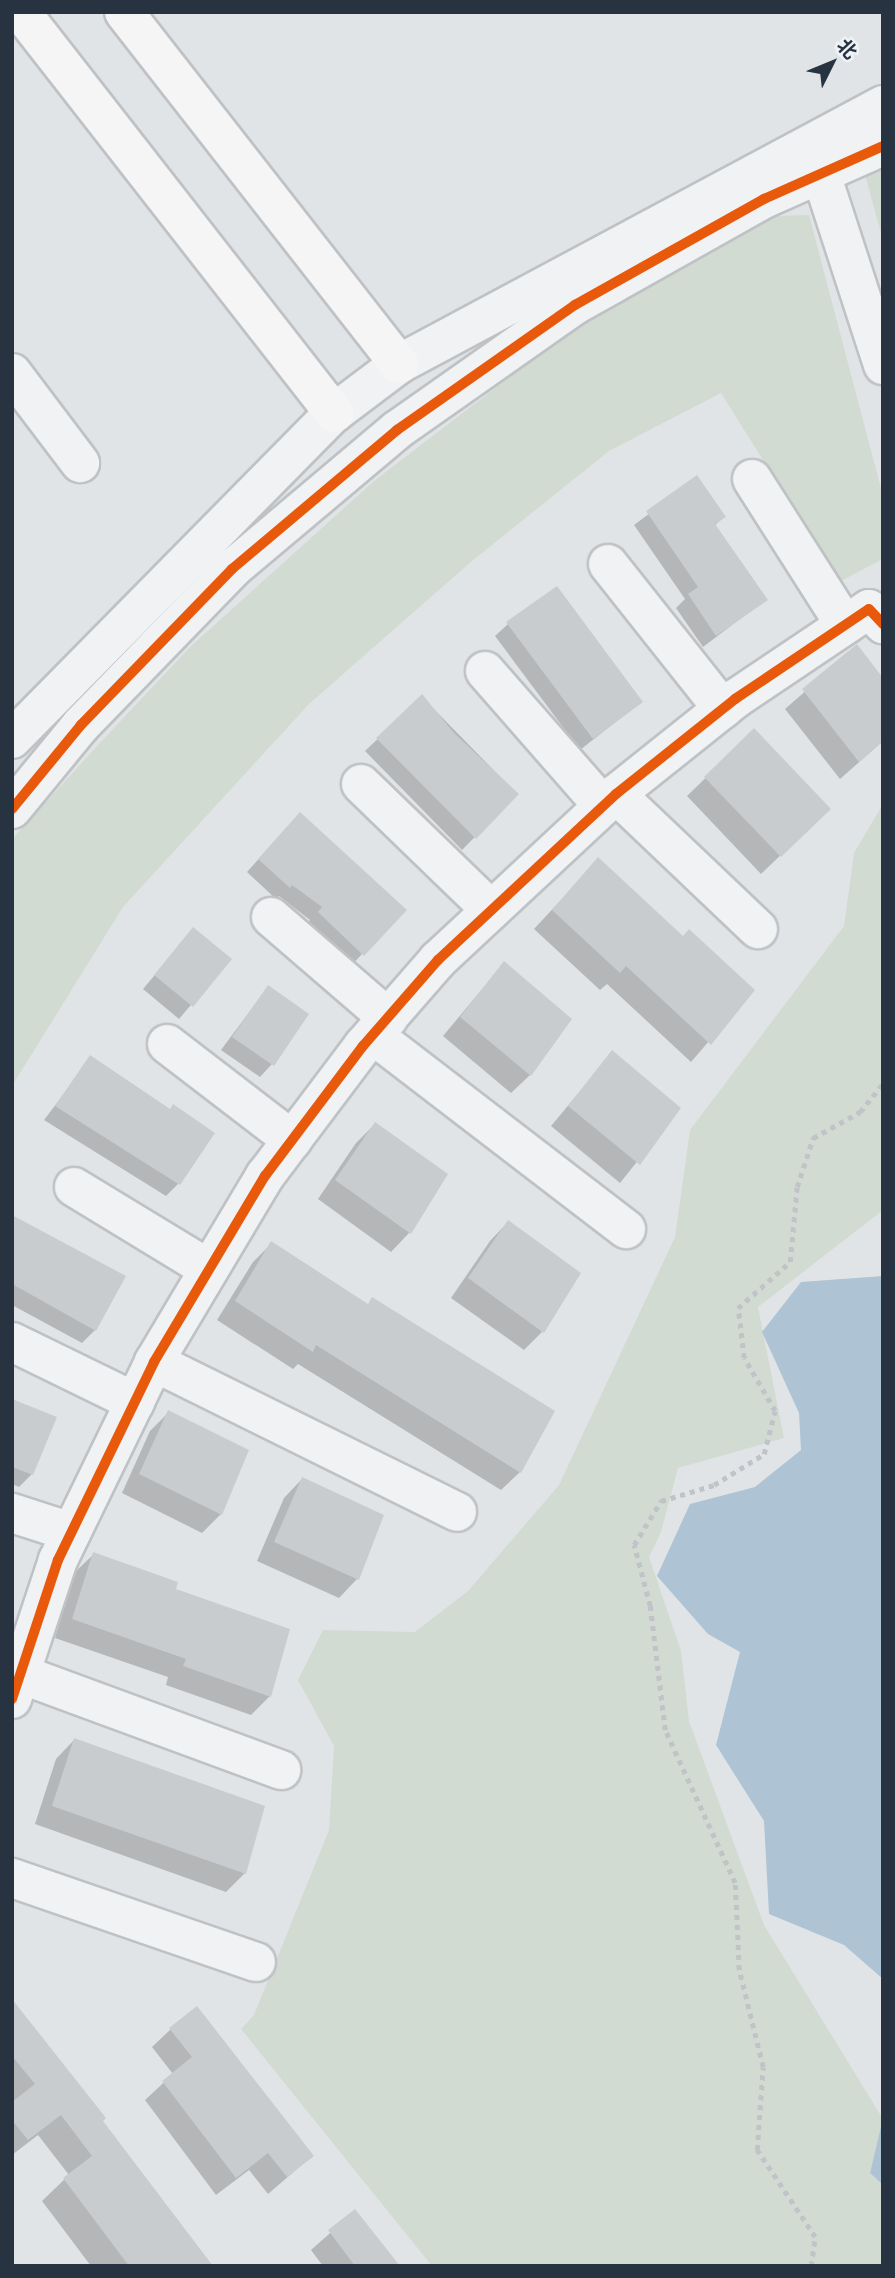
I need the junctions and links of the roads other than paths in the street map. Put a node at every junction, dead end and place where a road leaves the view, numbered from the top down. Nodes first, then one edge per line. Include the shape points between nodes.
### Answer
1 (21, 12) edge
2 (124, 12) edge
3 (883, 105) edge
4 (883, 146) edge
5 (821, 174) junction
6 (398, 364) junction
7 (883, 365) edge
8 (12, 373) edge
9 (334, 413) junction
10 (79, 463) dead end
11 (752, 479) dead end
12 (608, 564) dead end
13 (883, 624) edge
14 (845, 625) junction
15 (485, 671) dead end
16 (723, 709) junction
17 (12, 738) edge
18 (361, 785) dead end
19 (610, 800) junction
20 (12, 810) edge
21 (491, 910) junction
22 (271, 918) dead end
23 (758, 929) dead end
24 (380, 1026) junction
25 (167, 1044) dead end
26 (292, 1140) junction
27 (74, 1187) dead end
28 (626, 1229) dead end
29 (209, 1269) junction
30 (12, 1342) edge
31 (154, 1362) junction
32 (135, 1402) junction
33 (457, 1512) dead end
34 (12, 1513) edge
35 (71, 1532) junction
36 (15, 1681) edge
37 (281, 1770) dead end
38 (12, 1878) edge
39 (256, 1962) dead end

1 - 9 main road
2 - 6 main road
3 - 6 street
4 - 5 street
5 - 7 street
5 - 20 street via 764,199 575,305 397,430 232,569 81,725
6 - 9 street
8 - 10 street
9 - 17 street
11 - 14 street
12 - 16 street
13 - 14 street via 869,609
14 - 16 street
15 - 19 street
16 - 19 street
18 - 21 street
19 - 21 street
19 - 23 street
21 - 24 street via 438,960
22 - 24 street
24 - 26 street
24 - 28 street
25 - 26 street
26 - 29 street via 265,1175
27 - 29 street
29 - 31 street
30 - 32 street
31 - 32 street
31 - 33 street
32 - 35 street
34 - 35 street
35 - 36 street
36 - 37 street
38 - 39 street

